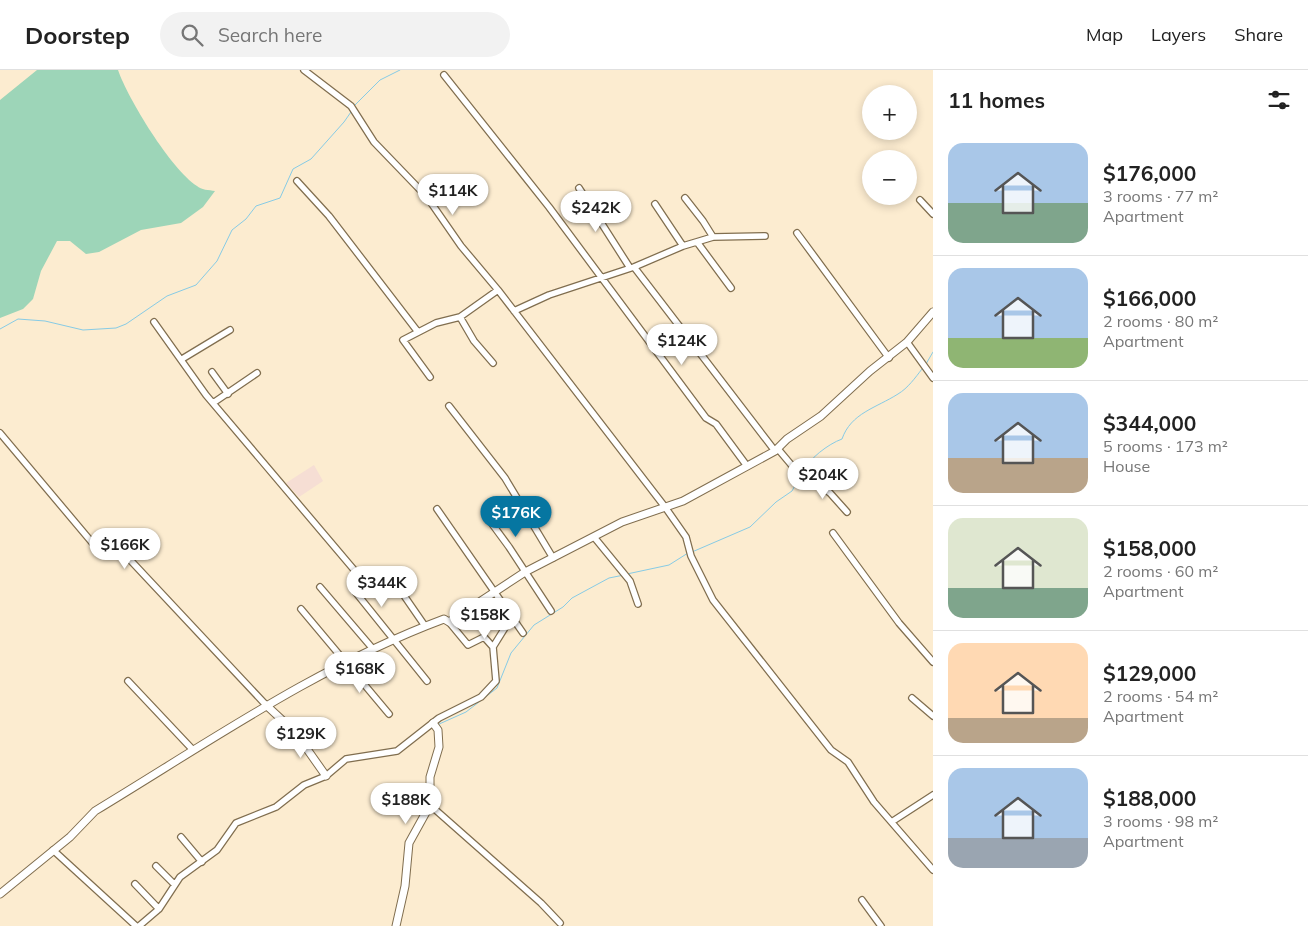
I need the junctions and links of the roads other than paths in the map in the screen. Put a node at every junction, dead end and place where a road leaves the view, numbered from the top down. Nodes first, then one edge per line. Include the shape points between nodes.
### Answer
1 (306, 70) edge
2 (444, 76) dead end
3 (297, 181) dead end
4 (579, 188) dead end
5 (685, 198) dead end
6 (920, 200) dead end
7 (655, 204) dead end
8 (933, 214) edge
9 (797, 233) dead end
10 (765, 236) dead end
11 (713, 238) junction
12 (697, 242) junction
13 (683, 246) junction
14 (632, 267) junction
15 (601, 276) junction
16 (731, 288) dead end
17 (498, 290) junction
18 (514, 311) junction
19 (933, 312) edge
20 (460, 316) junction
21 (154, 322) dead end
22 (230, 330) dead end
23 (418, 332) junction
24 (908, 342) junction
25 (889, 358) junction
26 (182, 359) junction
27 (492, 363) dead end
28 (212, 372) dead end
29 (258, 373) dead end
30 (430, 377) dead end
31 (933, 378) edge
32 (228, 394) junction
33 (213, 403) junction
34 (449, 406) dead end
35 (0, 433) edge
36 (776, 450) junction
37 (747, 466) junction
38 (665, 507) junction
39 (437, 509) dead end
40 (847, 512) dead end
41 (487, 517) dead end
42 (833, 533) dead end
43 (594, 537) junction
44 (553, 558) junction
45 (525, 572) junction
46 (320, 587) dead end
47 (495, 592) junction
48 (405, 597) dead end
49 (638, 604) dead end
50 (301, 609) dead end
51 (551, 611) dead end
52 (511, 618) junction
53 (450, 622) junction
54 (425, 626) junction
55 (523, 633) dead end
56 (395, 640) junction
57 (493, 647) junction
58 (374, 649) junction
59 (347, 662) junction
60 (933, 662) edge
61 (128, 681) dead end
62 (427, 681) dead end
63 (912, 698) dead end
64 (266, 705) junction
65 (389, 714) dead end
66 (933, 716) edge
67 (433, 723) junction
68 (193, 750) junction
69 (326, 776) junction
70 (933, 795) edge
71 (430, 805) junction
72 (893, 821) junction
73 (181, 837) dead end
74 (53, 850) junction
75 (202, 862) junction
76 (156, 866) dead end
77 (933, 870) edge
78 (136, 884) dead end
79 (174, 884) junction
80 (0, 894) edge
81 (862, 900) dead end
82 (159, 909) junction
83 (560, 923) dead end
84 (137, 926) edge
85 (396, 926) edge
86 (880, 926) edge

1 - 17 street via 351,106 374,142 427,197 461,246
2 - 15 street
3 - 23 street via 329,216
4 - 14 street
5 - 11 street
6 - 8 street
7 - 13 street
9 - 25 street
10 - 11 street
11 - 12 street
12 - 13 street
12 - 16 street
13 - 14 street
14 - 15 street
14 - 36 street
15 - 18 street
15 - 37 street via 706,418 716,424
17 - 18 street
17 - 20 street
18 - 38 street
19 - 24 street
20 - 23 street
20 - 27 street
21 - 26 street
22 - 26 street
23 - 30 street via 403,342
24 - 25 street
24 - 31 street
25 - 36 street
26 - 33 street
28 - 32 street
29 - 32 street
32 - 33 street
33 - 56 street via 361,578 352,588
34 - 44 street via 505,478
35 - 64 street via 100,552 118,547
36 - 37 street
36 - 40 street via 804,480 818,484
37 - 38 street via 683,501
38 - 43 street via 641,514
38 - 72 street via 686,537 713,600 831,750 848,762 874,802
39 - 47 street
41 - 45 street
42 - 60 street via 899,623
43 - 44 street
43 - 49 street via 630,581
44 - 45 street
45 - 47 street
45 - 51 street
46 - 58 street
47 - 52 street
47 - 53 street
48 - 54 street
50 - 59 street
52 - 55 street
52 - 57 street
53 - 54 street via 444,619
53 - 57 street via 468,645 484,637
54 - 56 street
56 - 58 street
56 - 62 street
57 - 67 street via 497,674 493,686 470,704
58 - 59 street
59 - 64 street
59 - 65 street
61 - 68 street
63 - 66 street
64 - 68 street
64 - 69 street via 295,732
67 - 69 street via 397,751 346,759
67 - 71 street via 438,730 439,747 430,776
68 - 74 street via 95,811
69 - 75 street via 304,786 268,811 236,823 221,845
70 - 72 street
71 - 83 street
71 - 85 street via 409,843 405,886
72 - 77 street
73 - 75 street
74 - 80 street
74 - 84 street
75 - 79 street via 189,869
76 - 79 street
78 - 82 street
79 - 82 street
81 - 86 street
82 - 84 street

